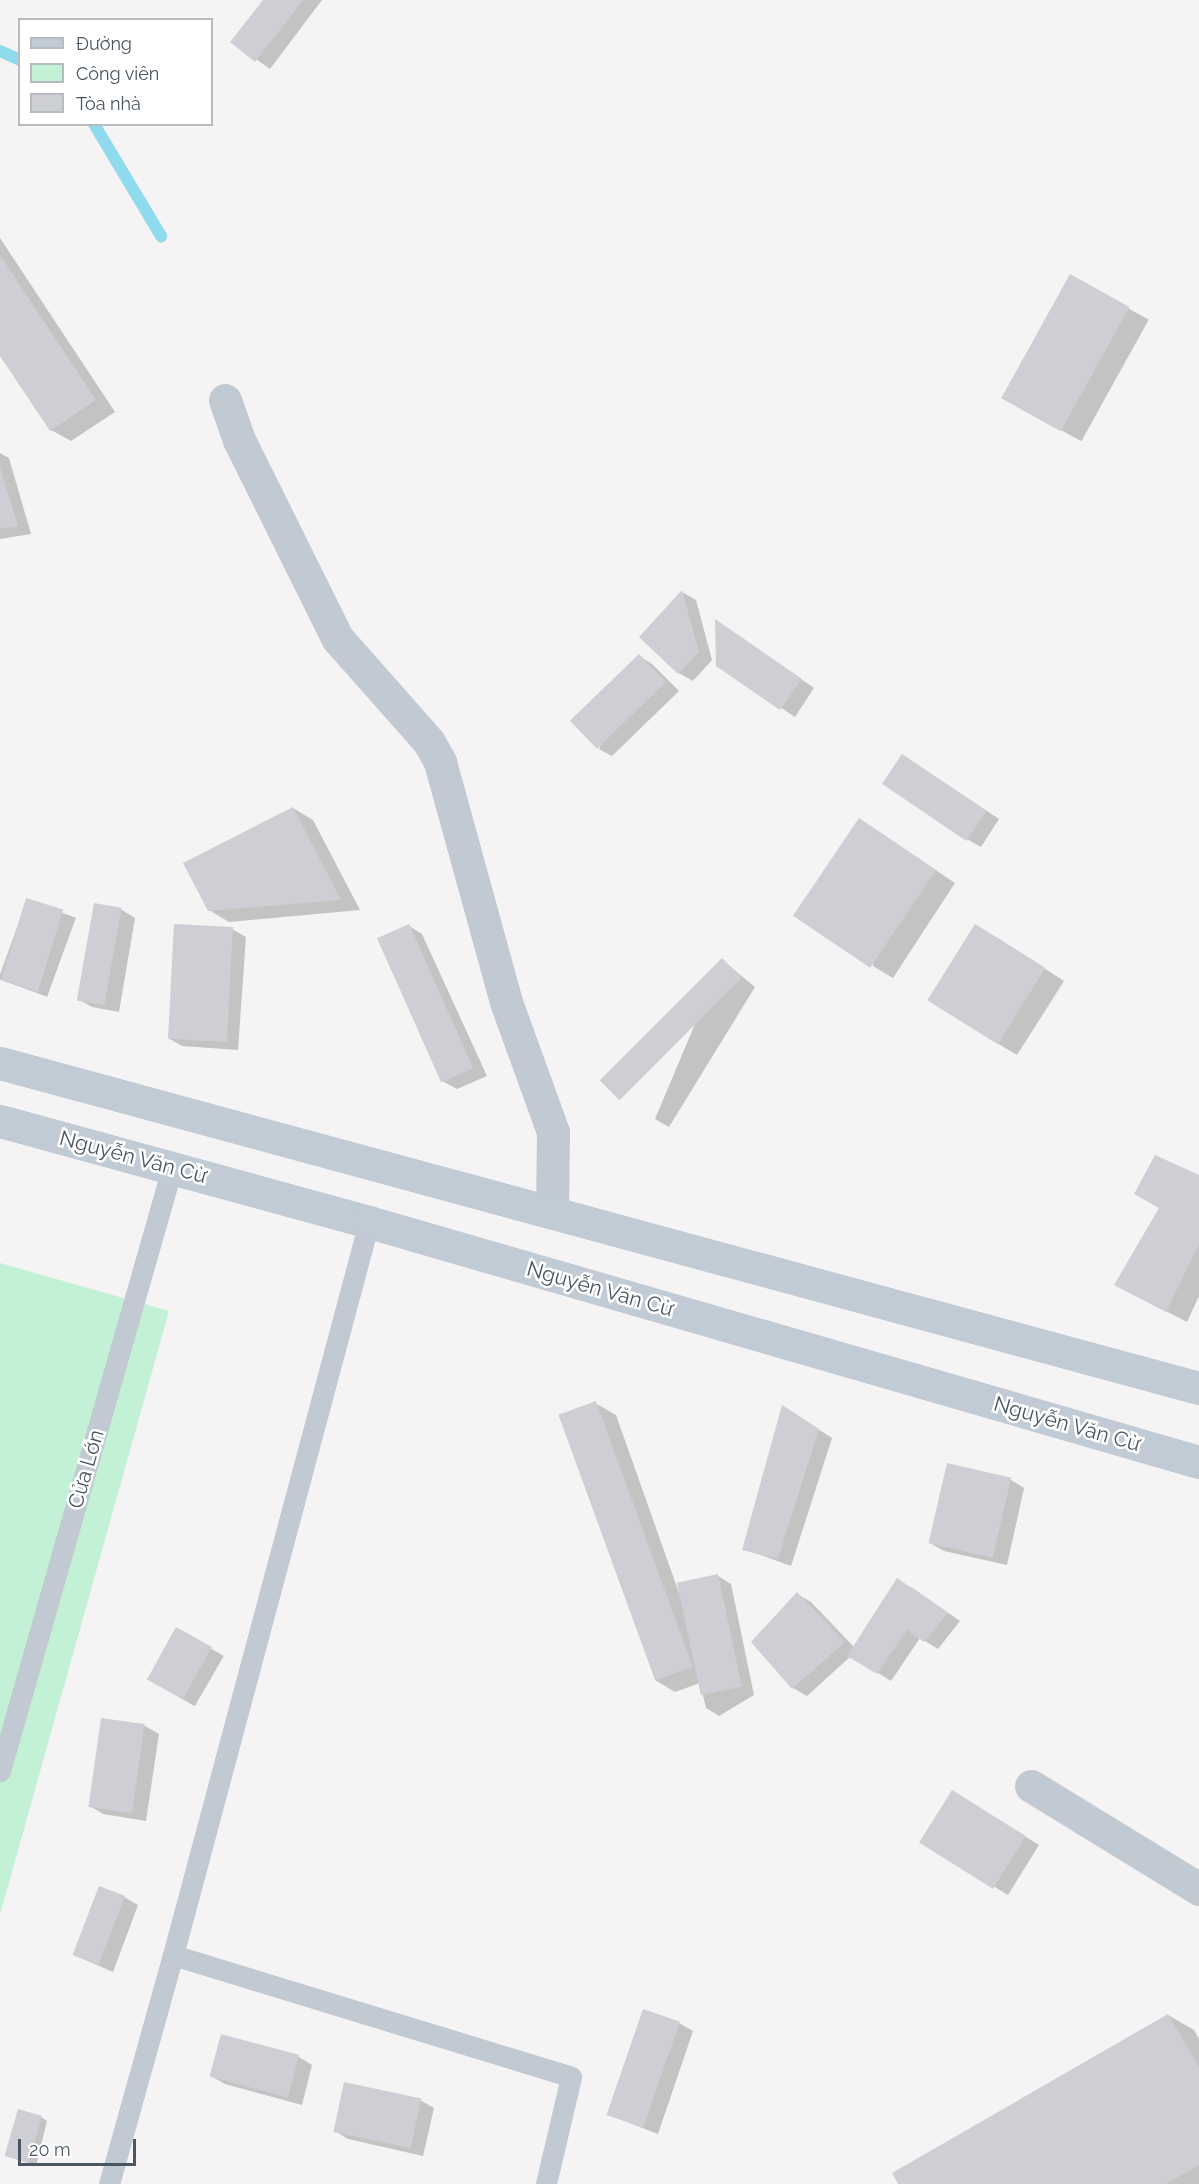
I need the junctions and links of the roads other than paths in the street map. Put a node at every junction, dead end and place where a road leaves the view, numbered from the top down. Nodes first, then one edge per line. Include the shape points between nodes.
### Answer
1 (225, 400) dead end
2 (0, 1064) edge
3 (0, 1121) edge
4 (172, 1168) junction
5 (552, 1212) junction
6 (369, 1222) junction
7 (1199, 1388) edge
8 (1199, 1462) edge
9 (0, 1772) edge
10 (1031, 1786) dead end
11 (1199, 1889) edge
12 (173, 1955) junction
13 (109, 2184) edge
14 (546, 2184) edge

1 - 5 street via 239,441 338,639 429,742 440,762 506,1002 553,1132
2 - 5 main road
3 - 4 main road, Nguyễn Văn Cừ
4 - 6 main road, Nguyễn Văn Cừ
4 - 9 lane, Cửa Lớn
5 - 7 main road
6 - 8 main road, Nguyễn Văn Cừ
6 - 12 lane
10 - 11 street
12 - 13 lane
12 - 14 lane via 571,2077

